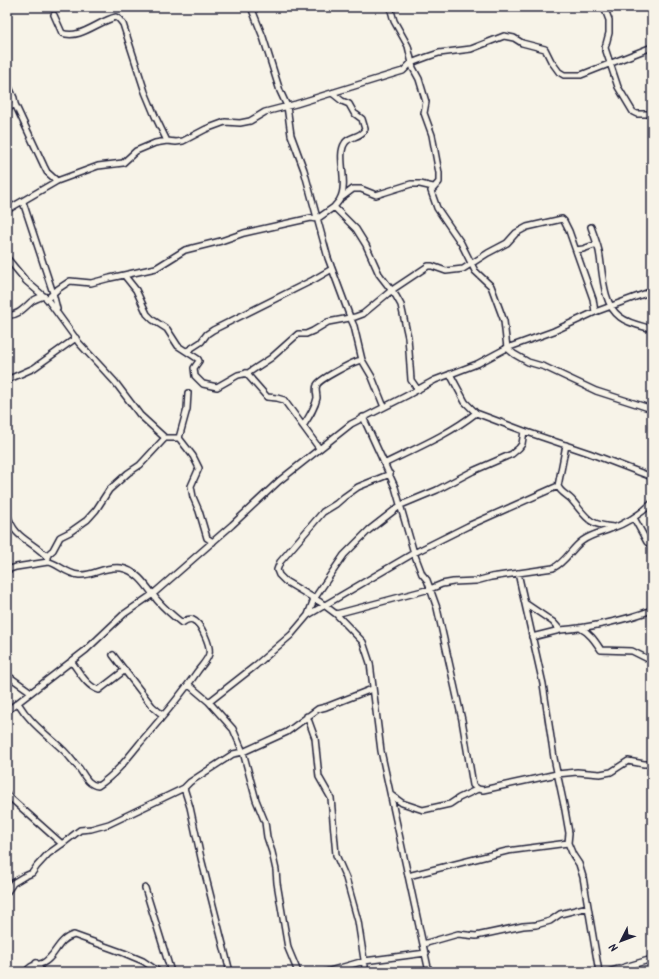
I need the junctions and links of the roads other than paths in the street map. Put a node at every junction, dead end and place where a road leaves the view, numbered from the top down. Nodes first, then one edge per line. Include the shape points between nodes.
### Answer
1 (251, 7) edge
2 (390, 7) edge
3 (604, 7) edge
4 (54, 15) dead end
5 (651, 50) edge
6 (411, 63) junction
7 (610, 63) junction
8 (7, 70) edge
9 (332, 93) junction
10 (15, 104) junction
11 (287, 106) junction
12 (7, 109) edge
13 (652, 114) edge
14 (167, 141) junction
15 (57, 181) junction
16 (433, 187) junction
17 (340, 198) junction
18 (23, 202) junction
19 (334, 207) junction
20 (7, 210) edge
21 (317, 219) junction
22 (591, 227) dead end
23 (597, 244) junction
24 (576, 250) junction
25 (7, 258) edge
26 (472, 263) junction
27 (332, 269) junction
28 (124, 275) junction
29 (392, 290) junction
30 (652, 292) edge
31 (53, 293) junction
32 (45, 297) junction
33 (611, 307) junction
34 (57, 312) junction
35 (595, 312) junction
36 (7, 315) edge
37 (350, 317) junction
38 (652, 329) edge
39 (76, 338) junction
40 (508, 348) junction
41 (187, 350) junction
42 (362, 360) junction
43 (246, 373) junction
44 (450, 374) junction
45 (7, 380) edge
46 (418, 390) junction
47 (188, 393) dead end
48 (384, 407) junction
49 (652, 409) edge
50 (476, 413) junction
51 (362, 417) junction
52 (304, 426) junction
53 (524, 431) junction
54 (165, 438) junction
55 (179, 438) junction
56 (566, 445) junction
57 (319, 448) junction
58 (384, 464) junction
59 (390, 474) junction
60 (651, 477) edge
61 (558, 486) junction
62 (652, 503) edge
63 (401, 505) junction
64 (7, 513) edge
65 (634, 518) junction
66 (615, 527) junction
67 (213, 542) junction
68 (652, 545) edge
69 (414, 553) junction
70 (46, 556) junction
71 (51, 562) junction
72 (7, 570) edge
73 (518, 573) junction
74 (430, 589) junction
75 (153, 594) junction
76 (314, 599) junction
77 (525, 603) junction
78 (324, 605) junction
79 (652, 610) edge
80 (336, 614) junction
81 (308, 615) junction
82 (579, 628) junction
83 (560, 630) junction
84 (532, 637) junction
85 (113, 655) dead end
86 (652, 660) edge
87 (71, 661) junction
88 (125, 670) junction
89 (7, 674) edge
90 (189, 685) junction
91 (372, 689) junction
92 (31, 692) junction
93 (208, 702) junction
94 (18, 703) junction
95 (7, 711) edge
96 (164, 715) junction
97 (307, 716) junction
98 (244, 752) junction
99 (652, 764) edge
100 (557, 774) junction
101 (184, 788) junction
102 (478, 789) junction
103 (7, 795) edge
104 (391, 795) junction
105 (568, 843) junction
106 (62, 844) junction
107 (408, 876) junction
108 (144, 888) dead end
109 (7, 892) edge
110 (588, 907) junction
111 (423, 944) junction
112 (426, 953) junction
113 (652, 959) edge
114 (364, 961) junction
115 (36, 964) junction
116 (26, 972) edge
117 (42, 972) edge
118 (159, 972) edge
119 (171, 972) edge
120 (230, 972) edge
121 (298, 972) edge
122 (326, 972) edge
123 (364, 972) edge
124 (429, 972) edge
125 (599, 972) edge
126 (608, 972) edge

1 - 11 street
2 - 6 street via 394,21 408,46
3 - 7 street via 609,20 605,48
4 - 14 street via 62,33 67,35 78,33 108,19 119,19 123,24 155,116
5 - 7 street
6 - 7 street via 439,53 471,49 504,36 545,49 556,69 564,75 580,75
6 - 9 street via 403,71
6 - 16 street via 426,102 424,113 438,163 439,182
7 - 13 street via 618,88 633,112
8 - 10 street via 8,85
9 - 11 street
9 - 17 street via 349,104 365,127 363,134 344,144 341,156 344,181
10 - 12 street
10 - 15 street via 47,172
11 - 14 street via 265,112 250,121 225,122 183,141
11 - 21 street via 291,135 304,170
14 - 15 street via 136,151 119,164 98,166
15 - 18 street
16 - 17 street via 412,184 376,195 361,189 353,189
16 - 26 street via 430,192 434,203
17 - 19 street
18 - 20 street
18 - 31 street
19 - 21 street
19 - 29 street via 356,229 379,274
21 - 27 street
21 - 28 street via 311,218 244,233 185,250 156,268
22 - 23 street
23 - 24 street
23 - 33 street via 604,288
24 - 26 street via 562,219 527,226 507,243
24 - 35 street
25 - 32 street
26 - 29 street via 463,269 446,271 428,266
26 - 40 street via 475,272 493,291 504,321
27 - 37 street
27 - 41 street via 213,330 201,342
28 - 31 street via 91,283 70,281
28 - 41 street via 136,290 147,314 168,329 178,346
29 - 37 street via 362,314
29 - 46 street via 401,305 408,337 412,380
30 - 33 street
31 - 32 street
31 - 34 street
32 - 34 street
32 - 36 street via 33,300 11,316
33 - 35 street
33 - 38 street via 630,323
34 - 39 street
35 - 40 street
37 - 42 street via 359,341
37 - 43 street via 328,322 313,331 298,334 271,358
39 - 45 street via 34,368
39 - 54 street via 140,415
40 - 44 street via 478,364
40 - 49 street via 528,362 545,367 596,391
41 - 43 street via 199,361 194,372 203,384 217,387 238,374
42 - 48 street
42 - 52 street via 319,381 316,387 317,398
43 - 52 street via 267,397 284,400
44 - 46 street
44 - 50 street via 465,402
46 - 48 street
47 - 55 street
48 - 51 street
50 - 53 street
50 - 58 street via 442,436
51 - 57 street
51 - 58 street
52 - 57 street
53 - 56 street
53 - 63 street via 522,444 512,454
54 - 55 street
54 - 70 street via 140,465 109,490 87,520 60,537 53,550
55 - 67 street via 199,466 199,471 191,484 192,493 207,538
56 - 60 street
56 - 61 street
57 - 67 street
58 - 59 street
59 - 63 street
59 - 76 street via 358,487 323,512 280,562 278,575
61 - 66 street via 585,518 601,525
61 - 69 street
62 - 65 street
63 - 69 street
63 - 76 street via 369,530 344,555
64 - 70 street via 17,533
65 - 66 street
65 - 68 street via 647,542
66 - 73 street via 587,538 574,547 556,566
67 - 75 street
69 - 74 street
69 - 78 street
70 - 71 street
71 - 72 street
71 - 75 street via 79,575 112,567 125,568 139,578
73 - 74 street via 476,581 453,582
73 - 77 street
74 - 80 street
74 - 102 street via 437,608 462,720 473,785
75 - 87 street via 124,614
75 - 90 street via 182,623 187,619 194,620 200,625 209,645 207,660
76 - 78 street
76 - 81 street
77 - 83 street via 553,622
77 - 84 street
78 - 80 street
78 - 81 street
79 - 82 street
80 - 91 street via 363,642 370,663
81 - 93 street via 291,635
82 - 83 street
82 - 86 street via 586,631 601,650 632,652
83 - 84 street
84 - 100 street via 543,684
85 - 88 street
87 - 88 street via 88,683 99,690
87 - 92 street
88 - 96 street via 152,706
89 - 92 street
90 - 93 street
90 - 96 street
91 - 97 street via 318,709
91 - 104 street via 381,751
92 - 94 street
93 - 98 street via 233,729
94 - 95 street
94 - 96 street via 25,715 63,750 93,786 98,786 121,767
97 - 98 street via 287,732
97 - 114 street via 315,738 319,777 331,798 336,855 346,878 358,921
98 - 101 street via 226,758
98 - 121 street via 275,862 288,948
99 - 100 street via 628,761 611,772
100 - 102 street
100 - 105 street via 569,833
101 - 106 street via 109,824 80,830
101 - 120 street
102 - 104 street via 450,804 423,810 402,804
103 - 106 street
104 - 107 street
105 - 107 street via 507,851
105 - 110 street via 579,864
106 - 109 street via 48,854 32,873 13,883
107 - 111 street
108 - 119 street
110 - 111 street via 560,914 550,921 536,925 476,936 458,934
110 - 125 street
111 - 112 street
112 - 114 street
112 - 124 street
113 - 126 street
114 - 122 street
114 - 123 street
115 - 116 street
115 - 117 street
115 - 118 street via 50,958 66,937 74,936 143,961

